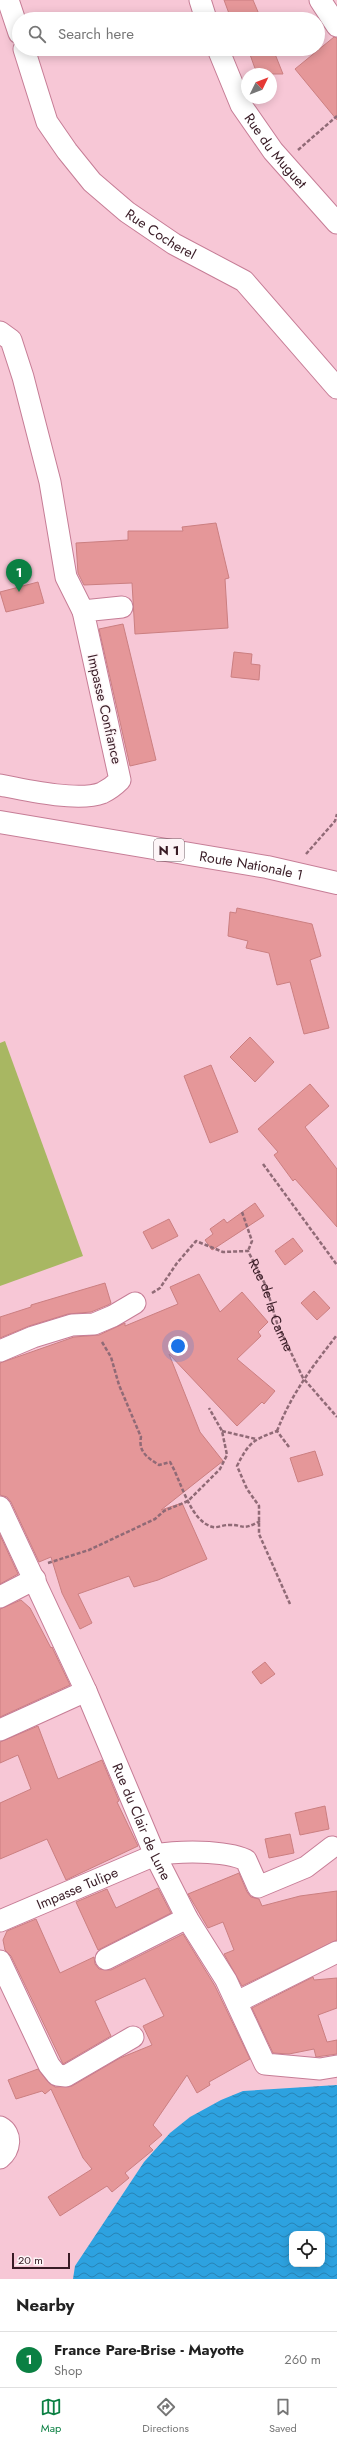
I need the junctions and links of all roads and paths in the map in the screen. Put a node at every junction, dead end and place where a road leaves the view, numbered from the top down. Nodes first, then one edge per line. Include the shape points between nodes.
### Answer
1 (8, 0) edge
2 (200, 0) edge
3 (320, 0) edge
4 (12, 12) edge
5 (204, 12) edge
6 (337, 26) edge
7 (26, 56) edge
8 (221, 56) edge
9 (337, 116) edge
10 (283, 163) junction
11 (337, 223) edge
12 (0, 332) edge
13 (337, 388) edge
14 (122, 607) dead end
15 (83, 611) junction
16 (0, 785) edge
17 (337, 814) edge
18 (0, 822) edge
19 (293, 873) junction
20 (337, 883) edge
21 (263, 1164) dead end
22 (242, 1212) dead end
23 (248, 1251) junction
24 (337, 1265) edge
25 (135, 1303) joint
26 (94, 1324) junction
27 (337, 1335) edge
28 (0, 1351) edge
29 (303, 1378) junction
30 (209, 1408) dead end
31 (337, 1417) edge
32 (222, 1431) junction
33 (278, 1431) junction
34 (256, 1439) junction
35 (289, 1447) dead end
36 (188, 1501) junction
37 (0, 1506) edge
38 (260, 1521) junction
39 (33, 1575) junction
40 (0, 1597) edge
41 (290, 1604) dead end
42 (86, 1691) junction
43 (0, 1730) edge
44 (332, 1847) dead end
45 (155, 1855) junction
46 (187, 1918) junction
47 (0, 1921) edge
48 (337, 1952) edge
49 (106, 1959) dead end
50 (0, 1962) edge
51 (237, 2002) junction
52 (134, 2037) dead end
53 (337, 2066) edge
54 (0, 2127) edge
55 (0, 2158) edge

1 - 4 street
2 - 5 street
3 - 6 street
7 - 13 street, Rue Cocherel via 48,122 92,182 127,212 174,244 244,281
8 - 10 street, Rue du Muguet via 241,105
9 - 10 path
10 - 11 street, Rue du Muguet
12 - 15 street, Impasse Confiance via 11,340 23,377 50,482 66,577
14 - 15 street
15 - 16 street, Impasse Confiance via 120,780 102,793 85,795 53,794
17 - 19 path via 335,821
18 - 19 main road, Route Nationale 1 / N 1 via 203,855
19 - 20 main road, Route Nationale 1 / N 1
21 - 24 path
22 - 23 path via 252,1241
23 - 25 path, Rue de la Canne via 223,1252 196,1241 176,1263 160,1288
23 - 29 path, Rue de la Canne via 266,1286 277,1324
25 - 26 street
26 - 28 street via 72,1325
26 - 36 path via 111,1357 146,1457 159,1465 170,1462
27 - 29 path
29 - 31 path, Rue de la Canne
29 - 33 path
30 - 32 path
32 - 34 path
32 - 36 path via 226,1455 220,1469
33 - 34 path
33 - 35 path
34 - 38 path via 244,1452 237,1466 258,1506
36 - 38 path via 201,1522 214,1527 229,1525 247,1528
36 - 39 path via 101,1544 56,1559
37 - 39 street, Rue du Clair de Lune
38 - 41 path via 259,1534
39 - 40 street
39 - 42 street, Rue du Clair de Lune
42 - 43 street
42 - 45 street, Rue du Clair de Lune
44 - 45 street, Impasse Tulipe via 306,1867 258,1887 246,1860 234,1855 176,1851
45 - 46 street, Rue du Clair de Lune
45 - 47 street, Impasse Tulipe
46 - 49 street
46 - 51 street, Rue du Clair de Lune
48 - 51 street
50 - 52 street via 49,2065 57,2074 66,2076
51 - 53 street, Rue du Clair de Lune via 265,2064 320,2069
54 - 55 street via 8,2137 9,2145

